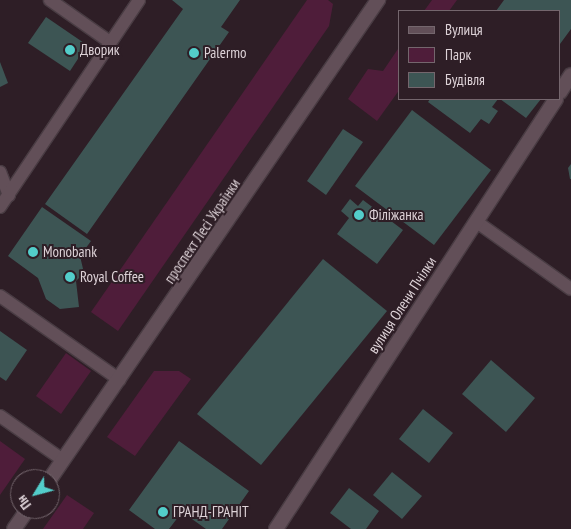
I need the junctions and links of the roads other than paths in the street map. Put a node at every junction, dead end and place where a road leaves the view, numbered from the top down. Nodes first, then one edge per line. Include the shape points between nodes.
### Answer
1 (50, 0) edge
2 (139, 0) edge
3 (378, 0) edge
4 (110, 42) junction
5 (571, 75) edge
6 (561, 90) edge
7 (555, 100) edge
8 (0, 172) edge
9 (9, 195) junction
10 (0, 207) edge
11 (477, 222) junction
12 (571, 289) edge
13 (0, 296) edge
14 (120, 380) junction
15 (0, 416) edge
16 (63, 460) junction
17 (57, 469) edge
18 (276, 529) edge

1 - 4 lane
2 - 4 lane
3 - 14 main road, проспект Лесі Українки
4 - 9 lane
5 - 6 main road
7 - 11 main road, вулиця Олени Пчілки
8 - 9 lane
9 - 10 lane
11 - 12 lane
11 - 18 main road, вулиця Олени Пчілки
13 - 14 lane
14 - 16 main road, проспект Лесі Українки
15 - 16 lane
16 - 17 main road, проспект Лесі Українки

